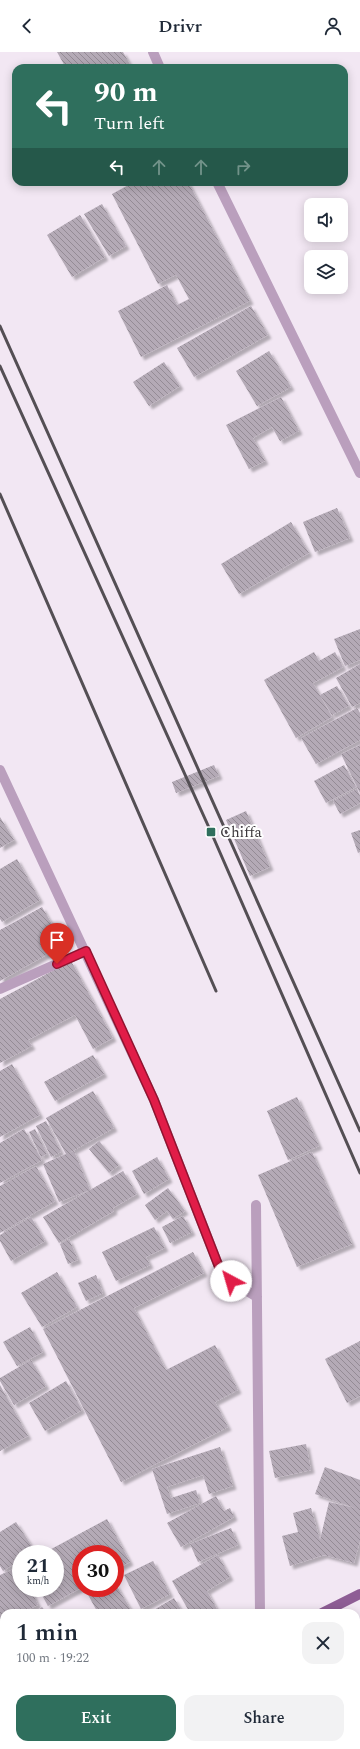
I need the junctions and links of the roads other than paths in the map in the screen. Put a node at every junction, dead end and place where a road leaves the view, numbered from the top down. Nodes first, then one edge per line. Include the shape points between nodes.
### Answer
1 (153, 52) edge
2 (158, 64) edge
3 (219, 186) edge
4 (360, 474) edge
5 (0, 770) edge
6 (86, 951) junction
7 (0, 989) edge
8 (256, 1206) dead end
9 (257, 1297) junction
10 (360, 1594) edge
11 (260, 1609) edge
12 (330, 1609) edge

1 - 2 street
3 - 4 street
5 - 6 street
6 - 7 street
6 - 9 street via 154,1100 219,1267 231,1281
8 - 9 street
9 - 11 street
10 - 12 main road

